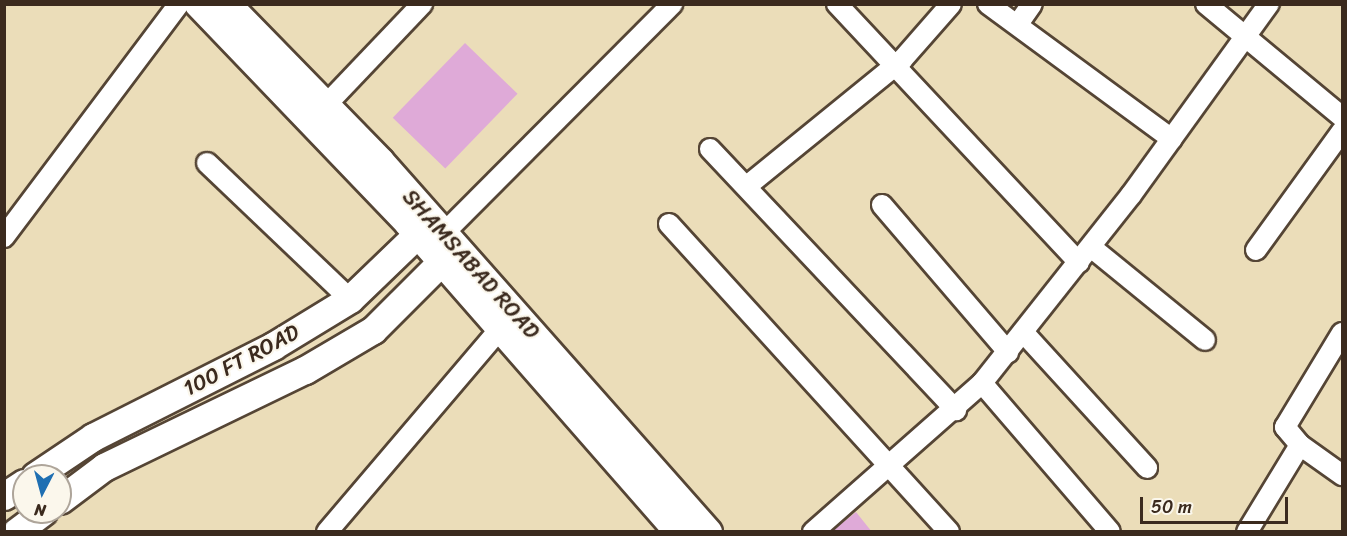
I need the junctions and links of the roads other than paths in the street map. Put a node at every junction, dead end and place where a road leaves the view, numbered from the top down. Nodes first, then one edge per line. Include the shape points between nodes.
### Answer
1 (179, 4) edge
2 (198, 4) edge
3 (227, 4) edge
4 (422, 4) edge
5 (672, 4) edge
6 (837, 4) edge
7 (951, 4) edge
8 (988, 4) edge
9 (1032, 4) edge
10 (1206, 4) edge
11 (1269, 4) edge
12 (1018, 24) junction
13 (1245, 40) junction
14 (893, 67) junction
15 (325, 106) junction
16 (1342, 117) edge
17 (1342, 131) edge
18 (1172, 139) junction
19 (710, 149) dead end
20 (207, 163) dead end
21 (747, 186) junction
22 (882, 205) dead end
23 (669, 224) dead end
24 (8, 226) edge
25 (438, 240) junction
26 (1091, 247) junction
27 (1256, 250) dead end
28 (1079, 263) junction
29 (350, 299) junction
30 (500, 329) junction
31 (1023, 332) junction
32 (1342, 333) edge
33 (1205, 340) dead end
34 (1008, 352) junction
35 (982, 383) junction
36 (956, 410) junction
37 (1300, 446) junction
38 (53, 464) edge
39 (1147, 468) dead end
40 (889, 469) junction
41 (1342, 475) edge
42 (72, 491) edge
43 (327, 531) edge
44 (678, 531) edge
45 (708, 531) edge
46 (813, 531) edge
47 (949, 531) edge
48 (1110, 531) edge
49 (1247, 531) edge

1 - 24 street
2 - 25 main road, SHAMSABAD ROAD
3 - 15 main road, SHAMSABAD ROAD
4 - 15 street
5 - 25 street
6 - 14 street
7 - 14 street
8 - 12 street
9 - 12 street
10 - 13 street
11 - 13 street
12 - 18 street
13 - 16 street
13 - 18 street
14 - 21 street
14 - 28 street
15 - 25 main road, SHAMSABAD ROAD
17 - 27 street
18 - 26 street
19 - 21 street
20 - 29 street
21 - 36 street
22 - 34 street
23 - 40 street
25 - 29 main road, 100 FT ROAD
25 - 30 main road, SHAMSABAD ROAD
25 - 42 main road, 100 FT ROAD via 373,330 304,370 104,467
25 - 45 main road, SHAMSABAD ROAD
26 - 28 street
26 - 33 street
28 - 31 street
29 - 38 main road, 100 FT ROAD via 273,346 93,437
30 - 43 street
30 - 44 main road, SHAMSABAD ROAD
31 - 34 street
31 - 39 street
32 - 37 street via 1286,420 1287,430
34 - 35 street
35 - 36 street
35 - 48 street
36 - 40 street
37 - 41 street
37 - 49 street
40 - 46 street
40 - 47 street

